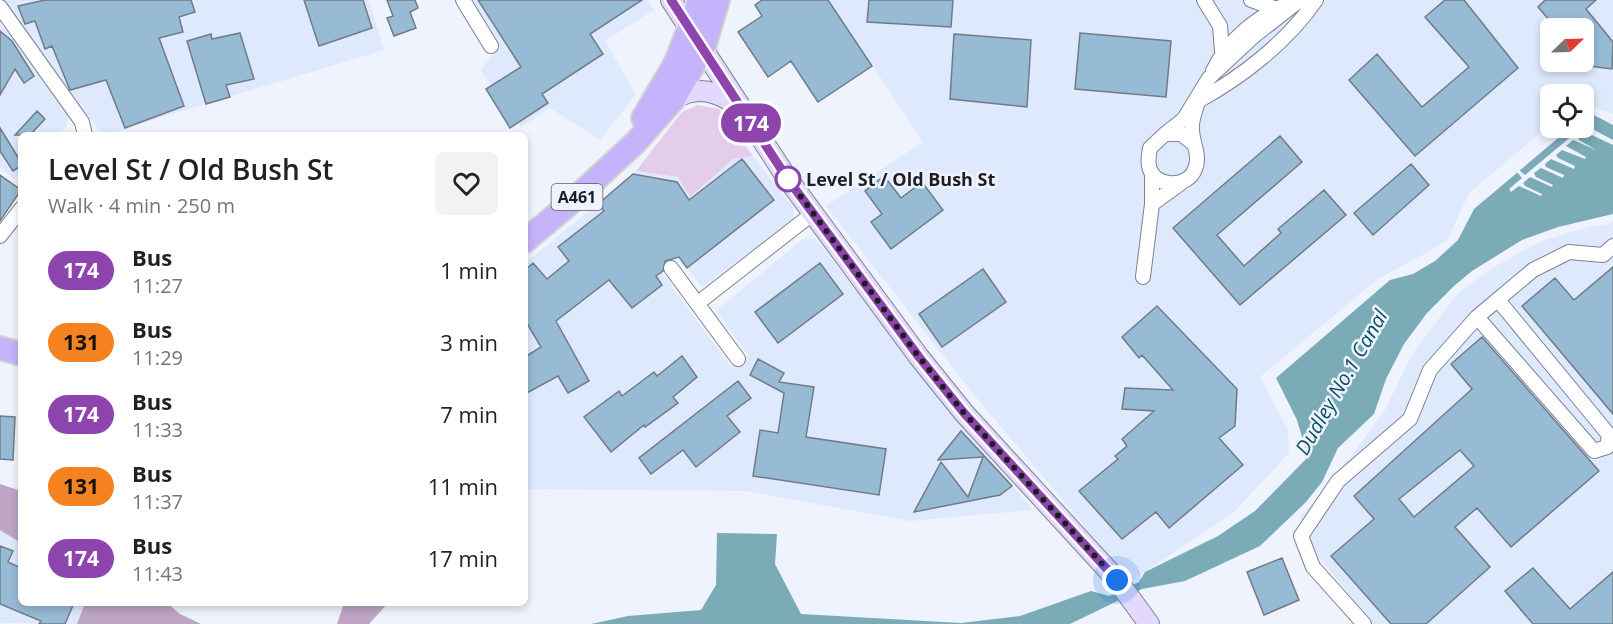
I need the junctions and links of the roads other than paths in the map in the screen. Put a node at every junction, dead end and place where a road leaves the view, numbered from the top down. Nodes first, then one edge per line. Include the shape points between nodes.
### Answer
1 (463, 0) edge
2 (671, 0) edge
3 (700, 0) edge
4 (718, 0) edge
5 (1204, 0) edge
6 (1251, 0) edge
7 (1300, 0) edge
8 (1316, 0) edge
9 (0, 7) edge
10 (1276, 9) junction
11 (697, 38) junction
12 (491, 46) dead end
13 (1222, 51) junction
14 (1209, 78) junction
15 (674, 99) junction
16 (1197, 101) junction
17 (744, 112) junction
18 (83, 132) edge
19 (1165, 134) junction
20 (1194, 144) junction
21 (627, 148) junction
22 (1152, 173) junction
23 (1181, 183) junction
24 (1152, 204) junction
25 (18, 212) edge
26 (812, 214) junction
27 (0, 236) edge
28 (528, 238) edge
29 (1613, 246) edge
30 (671, 268) dead end
31 (1143, 276) dead end
32 (1498, 300) junction
33 (698, 303) junction
34 (1477, 317) junction
35 (0, 338) edge
36 (18, 341) edge
37 (0, 348) edge
38 (18, 353) edge
39 (738, 360) dead end
40 (1149, 624) edge
41 (1364, 624) edge

1 - 12 street
2 - 11 street
3 - 11 main road, A461
4 - 11 main road, A461
5 - 13 street via 1220,26
6 - 10 street
7 - 10 street
7 - 14 street
8 - 16 street via 1301,22 1229,84
9 - 18 street via 82,122
10 - 13 street
11 - 15 main road, A461
11 - 17 street
11 - 21 main road, A461 via 676,62
13 - 14 street
14 - 16 street
15 - 17 street via 683,93 705,90 721,93
15 - 21 main road, A461
16 - 19 street via 1184,119
16 - 20 street via 1191,128
17 - 26 street
19 - 20 street via 1181,134
19 - 22 street via 1150,148 1148,165
20 - 23 street via 1199,158 1194,173
21 - 28 main road, A461
22 - 23 street via 1168,184
22 - 24 street
23 - 24 street
24 - 31 street
25 - 27 street
26 - 33 street
26 - 40 street via 964,413 1117,580
29 - 32 street via 1603,255 1569,252 1533,270
30 - 33 street
32 - 34 street
32 - 34 street via 1609,435 1607,447 1594,451
33 - 39 street
34 - 41 street via 1430,370 1410,418 1338,481 1301,536 1313,567
35 - 36 main road
37 - 38 main road

